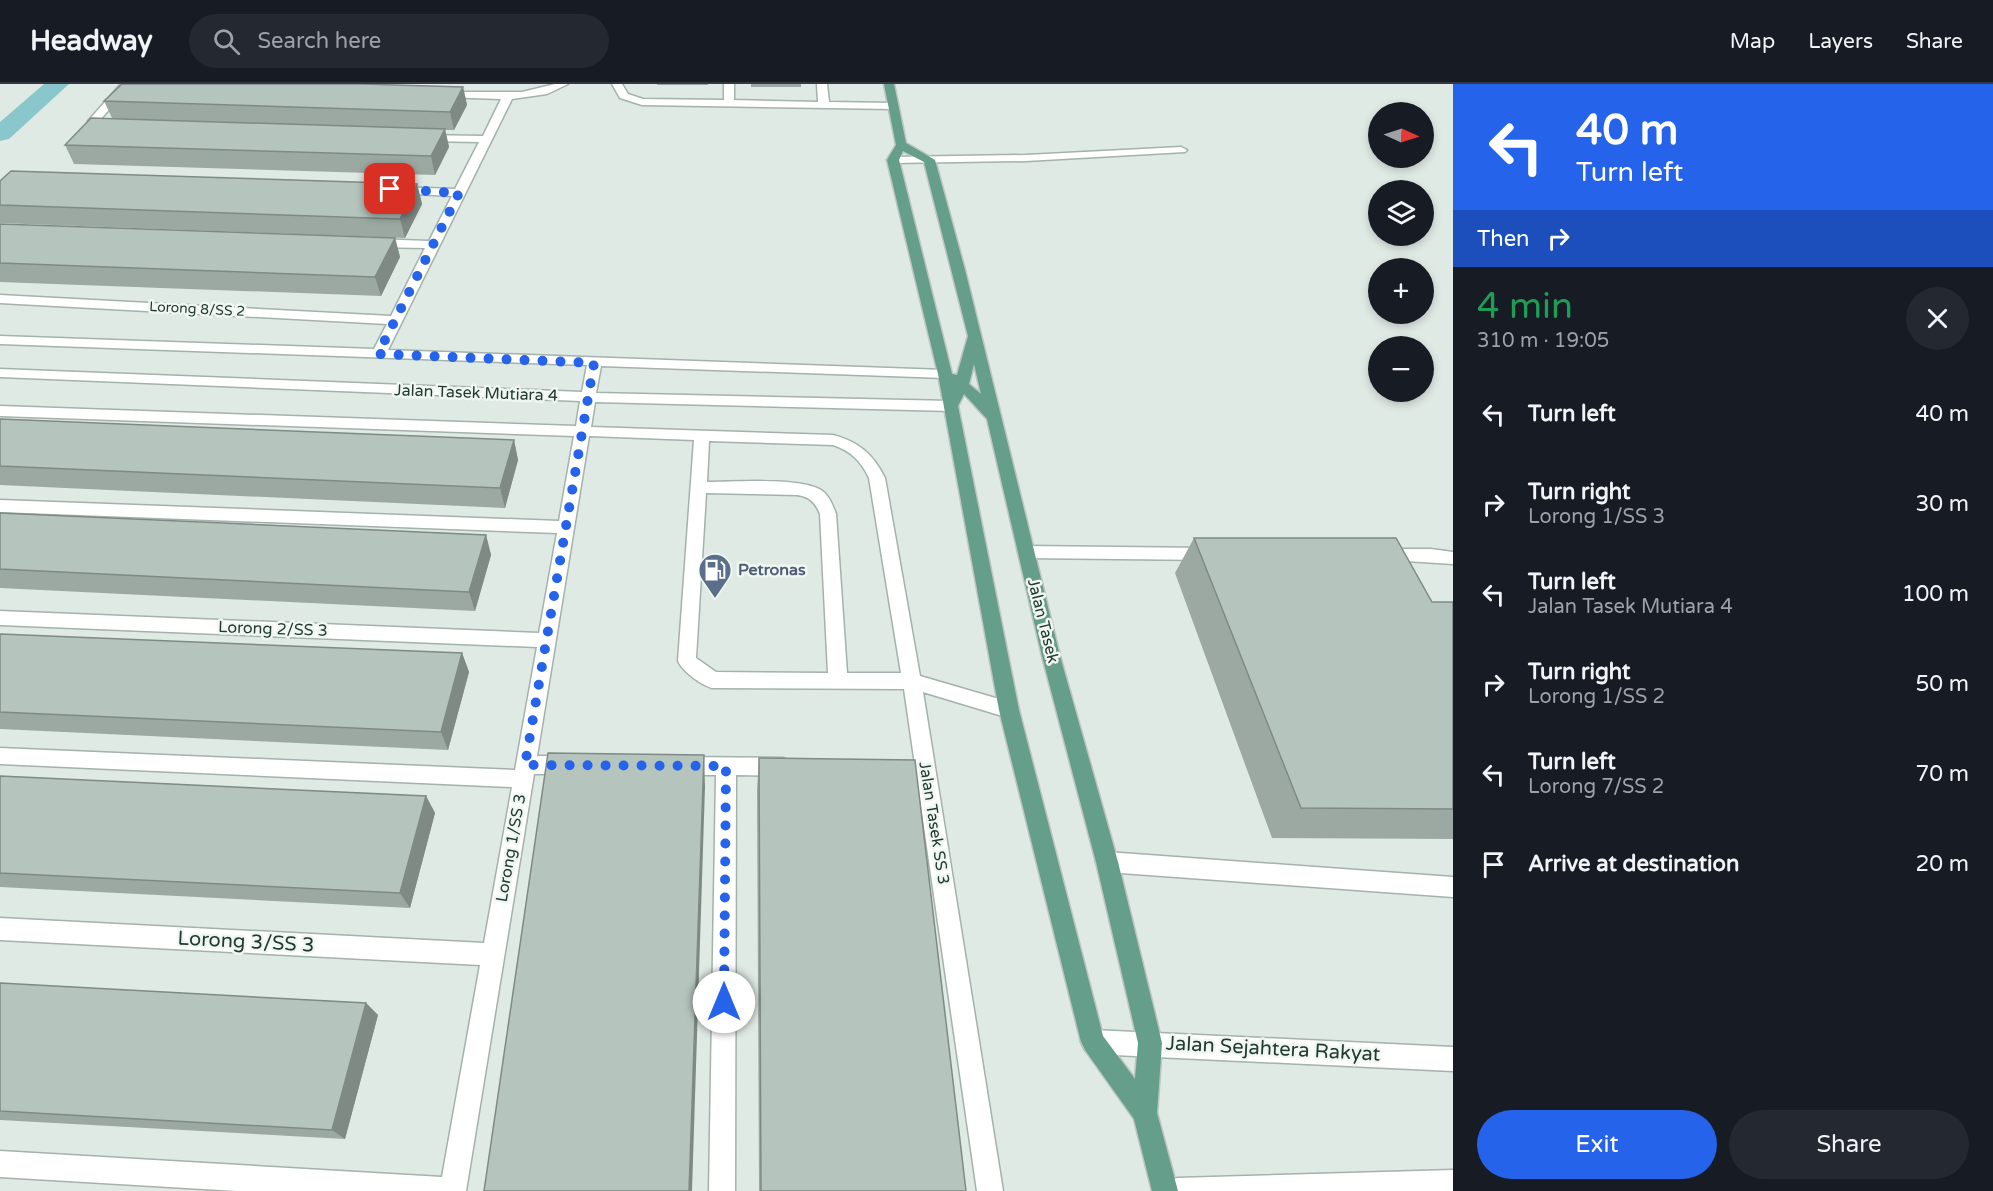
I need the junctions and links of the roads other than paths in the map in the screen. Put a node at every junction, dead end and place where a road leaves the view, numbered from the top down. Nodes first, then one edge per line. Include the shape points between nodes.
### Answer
1 (127, 84) edge
2 (563, 84) edge
3 (729, 84) edge
4 (822, 84) edge
5 (889, 84) edge
6 (617, 85) edge
7 (424, 93) edge
8 (508, 96) junction
9 (729, 105) junction
10 (824, 106) junction
11 (893, 106) junction
12 (121, 129) edge
13 (416, 137) edge
14 (486, 139) junction
15 (901, 146) junction
16 (1181, 150) dead end
17 (893, 160) junction
18 (929, 160) junction
19 (388, 189) edge
20 (459, 193) junction
21 (362, 243) edge
22 (432, 245) junction
23 (0, 299) edge
24 (393, 320) junction
25 (974, 335) junction
26 (0, 340) edge
27 (378, 354) junction
28 (594, 363) junction
29 (0, 373) edge
30 (945, 374) junction
31 (962, 385) junction
32 (587, 397) junction
33 (951, 406) junction
34 (0, 411) edge
35 (996, 420) junction
36 (582, 430) junction
37 (702, 435) junction
38 (698, 487) junction
39 (0, 506) edge
40 (566, 527) junction
41 (1026, 552) junction
42 (1228, 554) edge
43 (1359, 555) edge
44 (1453, 558) edge
45 (0, 618) edge
46 (547, 640) junction
47 (838, 681) junction
48 (912, 681) junction
49 (1009, 710) junction
50 (0, 756) edge
51 (584, 765) edge
52 (667, 766) edge
53 (726, 766) junction
54 (808, 767) edge
55 (902, 768) edge
56 (926, 768) junction
57 (524, 772) junction
58 (1107, 862) junction
59 (1453, 887) edge
60 (0, 929) edge
61 (492, 955) junction
62 (1093, 1042) junction
63 (1150, 1043) junction
64 (1453, 1059) edge
65 (1145, 1113) junction
66 (0, 1164) edge
67 (1453, 1183) edge
68 (453, 1191) edge
69 (722, 1191) edge
70 (990, 1191) edge
71 (1165, 1191) edge
72 (1177, 1191) edge

1 - 12 street via 93,121 97,129
2 - 8 street via 528,96
3 - 9 street
4 - 10 street
5 - 11 main road
6 - 9 street via 624,96 642,102
7 - 8 street
8 - 14 street
9 - 10 street
10 - 11 street
11 - 15 main road
13 - 14 street
14 - 20 street
15 - 17 main road
15 - 18 main road
16 - 18 street
17 - 18 street
17 - 30 main road, Jalan Tasek
18 - 25 main road, Jalan Tasek
19 - 20 street
20 - 22 street
21 - 22 street
22 - 24 street
23 - 24 street, Lorong 8/SS 2
24 - 27 street
25 - 31 main road
25 - 35 main road, Jalan Tasek
26 - 27 street, Jalan Tasek Mutiara 4
27 - 28 street, Jalan Tasek Mutiara 4
28 - 30 street, Jalan Tasek Mutiara 4
28 - 32 street, Lorong 1/SS 3
29 - 32 street, Jalan Tasek Mutiara 4
30 - 31 main road
30 - 33 main road, Jalan Tasek
31 - 33 main road
31 - 35 main road
32 - 33 street, Jalan Tasek Mutiara 4
32 - 36 street, Lorong 1/SS 3
33 - 49 main road, Jalan Tasek
34 - 36 street
35 - 41 main road, Jalan Tasek
36 - 37 street
36 - 40 street, Lorong 1/SS 3
37 - 38 street
37 - 48 street, Jalan Tasek SS 3 via 833,440 857,448 867,458 877,478
38 - 47 street via 797,489 822,499 828,514
38 - 47 street via 687,661 711,680
39 - 40 street
40 - 46 street, Lorong 1/SS 3
41 - 42 street
41 - 58 main road, Jalan Tasek
43 - 44 street
45 - 46 street, Lorong 2/SS 3
46 - 57 street, Lorong 1/SS 3
47 - 48 street
48 - 49 street
48 - 56 street, Jalan Tasek SS 3
49 - 62 main road, Jalan Tasek
50 - 57 street
51 - 57 street
52 - 53 street
53 - 54 street
53 - 69 street
55 - 56 street
56 - 70 street, Jalan Tasek SS 3
57 - 61 street, Lorong 1/SS 3
58 - 59 street
58 - 63 main road, Jalan Tasek
60 - 61 street, Lorong 3/SS 3
61 - 68 street, Lorong 1/SS 3
62 - 63 street, Jalan Sejahtera Rakyat
62 - 65 main road, Jalan Tasek
63 - 64 street, Jalan Sejahtera Rakyat
63 - 65 main road, Jalan Tasek
65 - 71 main road, Jalan Tasek
66 - 68 street
67 - 72 street

